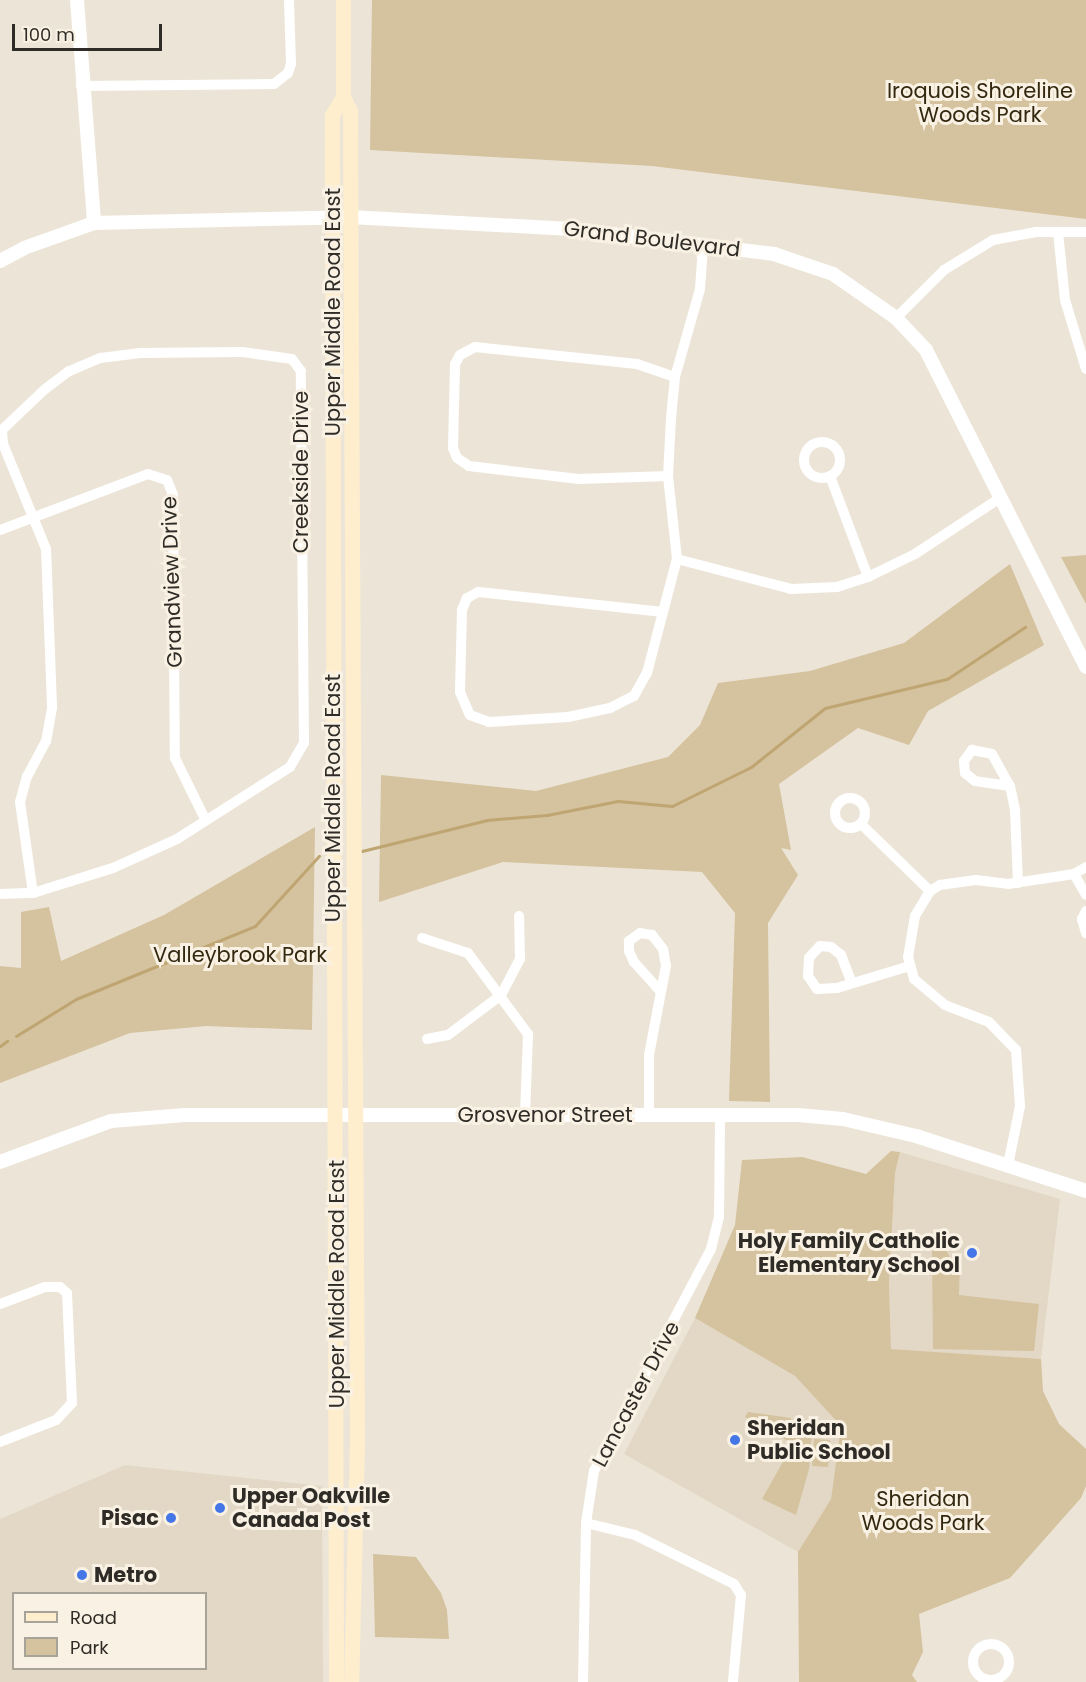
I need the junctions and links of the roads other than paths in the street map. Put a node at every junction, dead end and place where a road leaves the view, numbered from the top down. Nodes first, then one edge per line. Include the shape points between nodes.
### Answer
1 (77, 0) edge
2 (289, 0) edge
3 (343, 0) edge
4 (81, 86) junction
5 (343, 97) junction
6 (333, 217) junction
7 (350, 217) junction
8 (94, 223) junction
9 (1058, 232) junction
10 (1086, 232) edge
11 (703, 246) junction
12 (0, 261) edge
13 (896, 318) junction
14 (1086, 369) edge
15 (675, 377) junction
16 (668, 476) junction
17 (830, 476) dead end
18 (1000, 498) junction
19 (35, 519) junction
20 (0, 530) edge
21 (677, 559) junction
22 (868, 577) junction
23 (663, 612) junction
24 (1086, 668) edge
25 (1010, 786) dead end
26 (205, 819) junction
27 (861, 824) dead end
28 (1086, 867) edge
29 (1074, 874) junction
30 (1017, 883) junction
31 (930, 891) junction
32 (33, 893) junction
33 (0, 894) edge
34 (1086, 895) edge
35 (1086, 911) edge
36 (519, 916) dead end
37 (1086, 933) edge
38 (422, 938) dead end
39 (910, 966) junction
40 (851, 981) junction
41 (659, 990) junction
42 (501, 994) junction
43 (428, 1039) dead end
44 (337, 1115) junction
45 (353, 1115) junction
46 (525, 1115) junction
47 (649, 1115) junction
48 (720, 1115) junction
49 (0, 1162) edge
50 (1008, 1165) junction
51 (1086, 1191) edge
52 (0, 1304) edge
53 (0, 1442) edge
54 (586, 1523) junction
55 (336, 1682) edge
56 (351, 1682) edge
57 (583, 1682) edge
58 (733, 1682) edge

1 - 4 street
2 - 4 street via 291,64 288,73 274,84
3 - 5 main road, Upper Middle Road East
4 - 8 street
5 - 6 main road, Upper Middle Road East via 332,115
5 - 7 main road, Upper Middle Road East via 350,111
6 - 7 street, Grand Boulevard
6 - 8 street, Grand Boulevard
6 - 44 main road, Upper Middle Road East via 332,876
7 - 11 street, Grand Boulevard via 559,228
7 - 45 main road, Upper Middle Road East
8 - 12 street, Grand Boulevard via 24,248
9 - 10 street
9 - 13 street via 993,240 944,270
9 - 14 street via 1065,300
11 - 13 street, Grand Boulevard via 774,254 832,274
11 - 15 street via 700,289
13 - 18 street, Grand Boulevard via 926,350
15 - 16 street
15 - 16 street via 637,364 475,347 460,355 454,364 453,448 457,458 469,466 579,479
16 - 21 street
17 - 22 street
18 - 22 street via 915,554
18 - 24 street, Grand Boulevard
19 - 20 street, Grandview Drive
19 - 26 street, Grandview Drive via 148,474 166,480 173,495 175,758
19 - 26 street, Creekside Drive via 3,444 2,430 69,371 100,358 220,352 282,355 292,359 301,371 304,743 290,767
19 - 32 street, Creekside Drive via 46,549 52,708 46,741 27,776 20,802
21 - 22 street via 791,589 837,587
21 - 23 street
23 - 23 street via 478,592 462,610 460,692 470,715 489,722 568,717 610,708 634,696 648,673
25 - 30 street via 1016,810
26 - 32 street, Creekside Drive via 177,838 113,868
27 - 31 street
28 - 29 street
29 - 30 street
29 - 34 street
30 - 31 street via 976,880 940,885
31 - 39 street via 915,916
32 - 33 street, Creekside Drive
35 - 37 street via 1082,919
36 - 42 street via 520,959
38 - 42 street via 468,953
39 - 40 street
39 - 50 street via 914,979 927,994 989,1022 1016,1050 1020,1107
40 - 40 street via 837,988 817,989 808,976 809,958 820,946 831,947 841,955
41 - 41 street via 666,966 663,949 652,935 640,933 629,941 629,951
41 - 47 street via 661,1005 649,1055
42 - 43 street via 448,1035
42 - 46 street via 528,1034
44 - 45 street, Grosvenor Street
44 - 49 street, Grosvenor Street via 185,1115 111,1121
44 - 55 main road, Upper Middle Road East
45 - 46 street, Grosvenor Street
45 - 56 main road, Upper Middle Road East via 357,1443
46 - 47 street, Grosvenor Street
47 - 48 street, Grosvenor Street
48 - 50 street, Grosvenor Street via 843,1119 916,1136
48 - 54 street, Lancaster Drive via 718,1217 711,1249 594,1471
50 - 51 street, Grosvenor Street
52 - 53 street via 45,1287 60,1287 67,1293 72,1403 57,1420
54 - 57 street, Lancaster Drive
54 - 58 street via 635,1535 734,1584 741,1595

